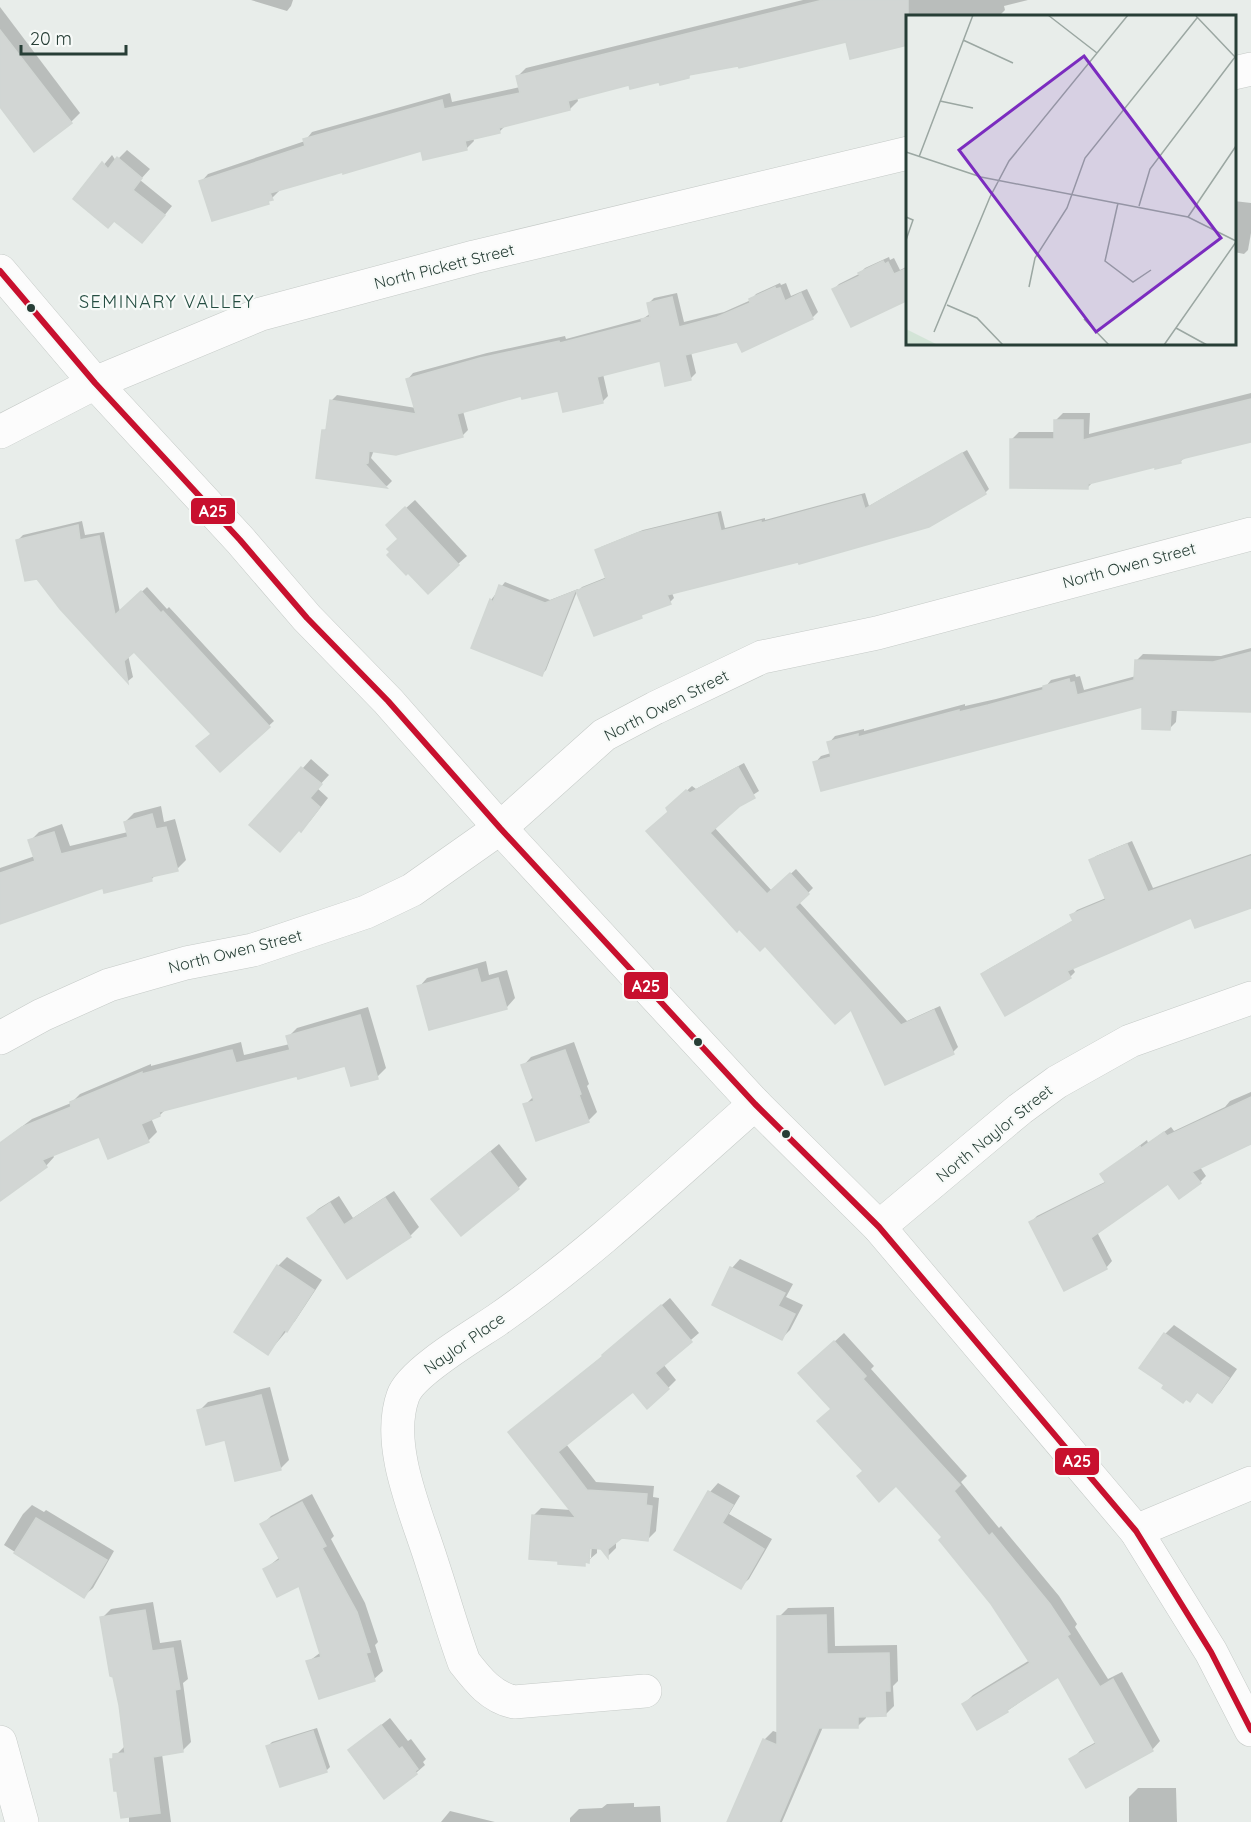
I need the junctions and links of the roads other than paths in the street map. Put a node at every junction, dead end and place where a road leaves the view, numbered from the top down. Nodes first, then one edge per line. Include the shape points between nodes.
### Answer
1 (1251, 69) edge
2 (1236, 73) edge
3 (906, 153) edge
4 (0, 272) edge
5 (95, 383) junction
6 (0, 432) edge
7 (1251, 534) edge
8 (500, 828) junction
9 (1251, 998) edge
10 (0, 1038) edge
11 (755, 1104) junction
12 (879, 1227) junction
13 (1251, 1483) edge
14 (1136, 1531) junction
15 (645, 1691) dead end
16 (1251, 1730) edge
17 (0, 1742) edge
18 (22, 1822) edge

1 - 2 street
3 - 5 street, North Pickett Street via 474,257 261,314
4 - 5 street
5 - 6 street, North Pickett Street
5 - 8 street
7 - 8 street, North Owen Street via 877,633 762,657 604,735
8 - 10 street, North Owen Street via 412,890 366,912 253,950 186,963 109,985
8 - 11 street
9 - 12 street, North Naylor Street via 1130,1041 1057,1082
11 - 12 street
11 - 15 street, Naylor Place via 584,1256 418,1375 403,1393 399,1412 399,1444 416,1516 464,1662 476,1678 496,1696 514,1702
12 - 14 street
13 - 14 street
14 - 16 street via 1211,1652
17 - 18 street

